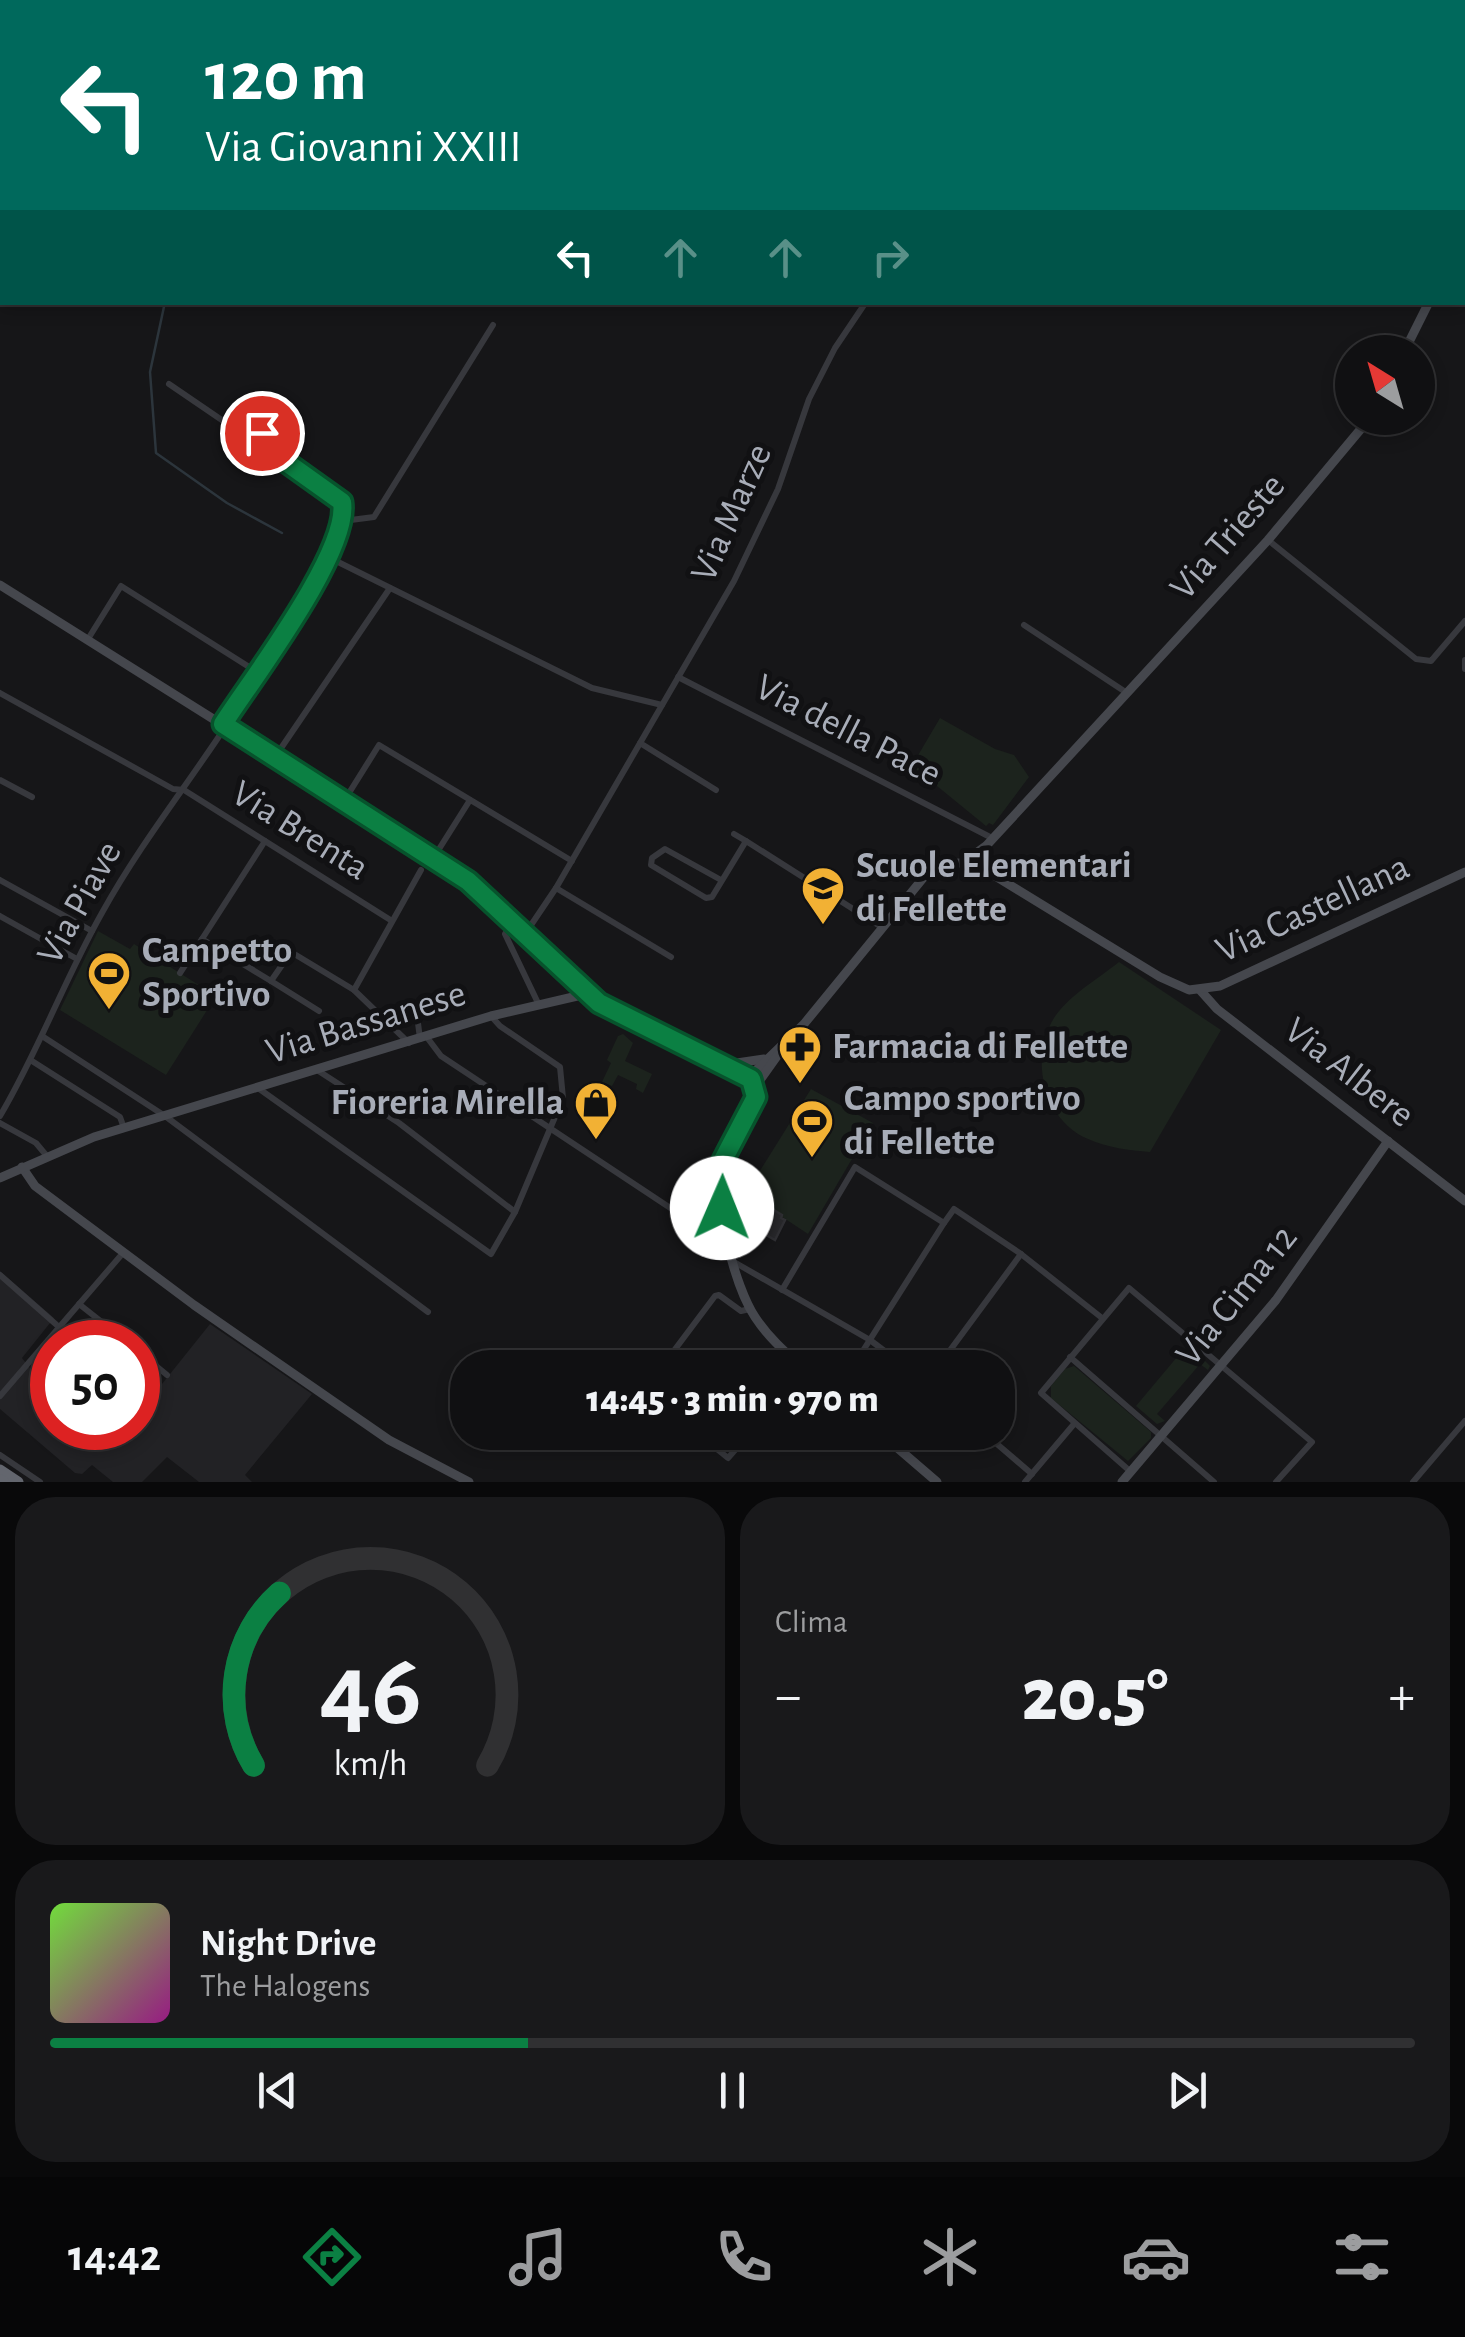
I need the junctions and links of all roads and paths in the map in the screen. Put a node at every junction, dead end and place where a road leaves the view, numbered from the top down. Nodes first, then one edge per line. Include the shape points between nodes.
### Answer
1 (864, 305) edge
2 (1428, 305) edge
3 (493, 325) dead end
4 (1412, 335) edge
5 (169, 384) dead end
6 (262, 433) dead end
7 (1356, 435) edge
8 (258, 442) junction
9 (343, 521) junction
10 (1268, 540) junction
11 (330, 558) junction
12 (0, 586) edge
13 (390, 588) junction
14 (1024, 625) dead end
15 (1464, 625) edge
16 (88, 639) junction
17 (1465, 660) edge
18 (1465, 670) edge
19 (257, 672) junction
20 (678, 677) junction
21 (0, 694) edge
22 (1128, 694) junction
23 (662, 705) junction
24 (224, 726) junction
25 (640, 743) junction
26 (275, 758) junction
27 (0, 780) edge
28 (179, 789) junction
29 (716, 790) dead end
30 (32, 797) dead end
31 (470, 800) junction
32 (344, 801) junction
33 (734, 834) dead end
34 (265, 841) junction
35 (746, 841) junction
36 (989, 842) junction
37 (434, 858) junction
38 (572, 861) junction
39 (964, 862) junction
40 (982, 868) junction
41 (421, 870) dead end
42 (1465, 872) edge
43 (0, 880) edge
44 (720, 880) junction
45 (556, 888) junction
46 (0, 916) edge
47 (392, 921) junction
48 (513, 922) junction
49 (883, 928) junction
50 (92, 930) junction
51 (525, 934) junction
52 (202, 940) junction
53 (670, 956) dead end
54 (78, 958) junction
55 (180, 973) dead end
56 (271, 982) junction
57 (354, 990) junction
58 (1200, 990) junction
59 (586, 994) junction
60 (538, 1003) junction
61 (319, 1011) dead end
62 (492, 1016) junction
63 (418, 1022) dead end
64 (42, 1036) junction
65 (423, 1038) junction
66 (409, 1043) junction
67 (783, 1047) junction
68 (771, 1056) junction
69 (32, 1061) junction
70 (725, 1064) junction
71 (316, 1070) junction
72 (748, 1077) junction
73 (755, 1087) junction
74 (258, 1088) junction
75 (164, 1116) junction
76 (0, 1120) edge
77 (124, 1128) junction
78 (550, 1128) junction
79 (1388, 1141) junction
80 (46, 1155) junction
81 (22, 1167) junction
82 (0, 1178) edge
83 (1465, 1201) edge
84 (515, 1212) junction
85 (944, 1222) junction
86 (729, 1239) junction
87 (123, 1253) junction
88 (1021, 1254) junction
89 (734, 1262) junction
90 (0, 1275) edge
91 (782, 1290) junction
92 (80, 1304) junction
93 (750, 1309) junction
94 (428, 1312) dead end
95 (1102, 1318) junction
96 (51, 1320) edge
97 (65, 1320) edge
98 (100, 1320) edge
99 (870, 1340) junction
100 (674, 1350) edge
101 (784, 1350) edge
102 (864, 1350) edge
103 (883, 1350) edge
104 (950, 1350) edge
105 (1070, 1357) junction
106 (30, 1361) edge
107 (1222, 1366) junction
108 (160, 1370) edge
109 (166, 1375) dead end
110 (0, 1396) edge
111 (1465, 1421) edge
112 (1074, 1424) junction
113 (1161, 1436) junction
114 (900, 1450) edge
115 (1004, 1450) edge
116 (0, 1455) edge
117 (0, 1470) edge
118 (1131, 1472) junction
119 (1032, 1474) junction
120 (455, 1479) edge
121 (18, 1482) edge
122 (40, 1482) edge
123 (470, 1482) edge
124 (937, 1482) edge
125 (1025, 1482) edge
126 (1122, 1482) edge
127 (1214, 1482) edge
128 (1276, 1482) edge
129 (1413, 1482) edge

1 - 20 street, Via Marze via 818,382 742,566
2 - 4 street
3 - 9 street via 374,518
5 - 8 street
6 - 8 street
7 - 10 street, Via Trieste
8 - 9 street via 342,502
9 - 11 street, Via Piave
10 - 15 street via 1416,660 1431,661
10 - 22 street, Via Trieste
11 - 13 street
11 - 19 street, Via Piave
12 - 16 street
13 - 23 street via 592,688
13 - 26 street
14 - 22 street
16 - 19 street via 121,586
16 - 24 street
17 - 18 street
19 - 24 street, Via Piave
20 - 23 street, Via Marze
20 - 36 street, Via della Pace via 926,801
21 - 28 street, Via Brenta
22 - 36 street, Via Trieste
23 - 25 street, Via Marze
24 - 26 street
24 - 28 street, Via Piave
25 - 29 street
25 - 38 street, Via Marze
26 - 32 street
27 - 30 street
28 - 34 street, Via Brenta
28 - 50 street, Via Piave
31 - 32 street via 379,745
31 - 37 street
31 - 38 street
32 - 37 street
33 - 35 street
34 - 47 street, Via Brenta
34 - 52 street
35 - 44 street
35 - 49 street
36 - 39 street, Via Trieste
36 - 40 street
37 - 48 street
38 - 45 street, Via Marze
39 - 40 street
39 - 49 street via 924,877
40 - 58 street, Via Castellana via 1184,988
41 - 47 street
42 - 58 street, Via Castellana
43 - 50 street
44 - 44 street via 665,849 652,858 651,865 706,898
45 - 51 street, Via Marze
45 - 53 street
46 - 54 street
47 - 57 street
48 - 51 street
48 - 60 street via 505,934
49 - 67 street
50 - 54 street, Via Piave
51 - 59 street
52 - 55 street
52 - 56 street
54 - 64 street, Via Piave
56 - 57 street via 291,952
56 - 61 street
57 - 66 street
58 - 79 street, Via Albere
59 - 60 street, Via Bassanese
59 - 70 street
60 - 62 street, Via Bassanese
62 - 65 street, Via Bassanese
62 - 78 street via 563,1072 564,1098
63 - 65 street
64 - 69 street, Via Piave
64 - 75 street
65 - 66 street, Via Bassanese
65 - 78 street
66 - 71 street, Via Bassanese
67 - 68 street
67 - 73 street
68 - 70 street
68 - 72 street
69 - 76 street, Via Piave
69 - 77 street via 120,1117
70 - 72 street
71 - 74 street, Via Bassanese
71 - 84 street
72 - 73 street
73 - 86 street via 720,1170
74 - 75 street, Via Bassanese
74 - 84 street via 491,1254
75 - 77 street, Via Bassanese
75 - 94 street
76 - 80 street
77 - 80 street, Via Bassanese
78 - 84 street
78 - 86 street via 709,1233
79 - 83 street, Via Albere
79 - 107 street, Via Cima 12
80 - 81 street, Via Bassanese
81 - 82 street, Via Bassanese
81 - 87 street via 36,1186
85 - 88 street via 954,1209
85 - 91 street via 855,1167
85 - 99 street
86 - 89 street
87 - 92 street
87 - 120 street
88 - 95 street
88 - 104 street
89 - 91 street
89 - 93 street
90 - 96 street
91 - 99 street
92 - 97 street
92 - 98 street
93 - 100 street via 741,1312 714,1296
93 - 101 street
95 - 105 street
95 - 107 street via 1129,1288
99 - 102 street
99 - 103 street
105 - 112 street via 1041,1393
105 - 113 street
106 - 110 street
107 - 113 street, Via Cima 12
107 - 128 street via 1312,1442
108 - 109 street
111 - 129 street
112 - 118 street
112 - 119 street
113 - 118 street, Via Cima 12
113 - 127 street
114 - 124 street
115 - 119 street
116 - 122 street
117 - 121 highway
118 - 126 street, Via Cima 12
119 - 125 street
120 - 123 street

